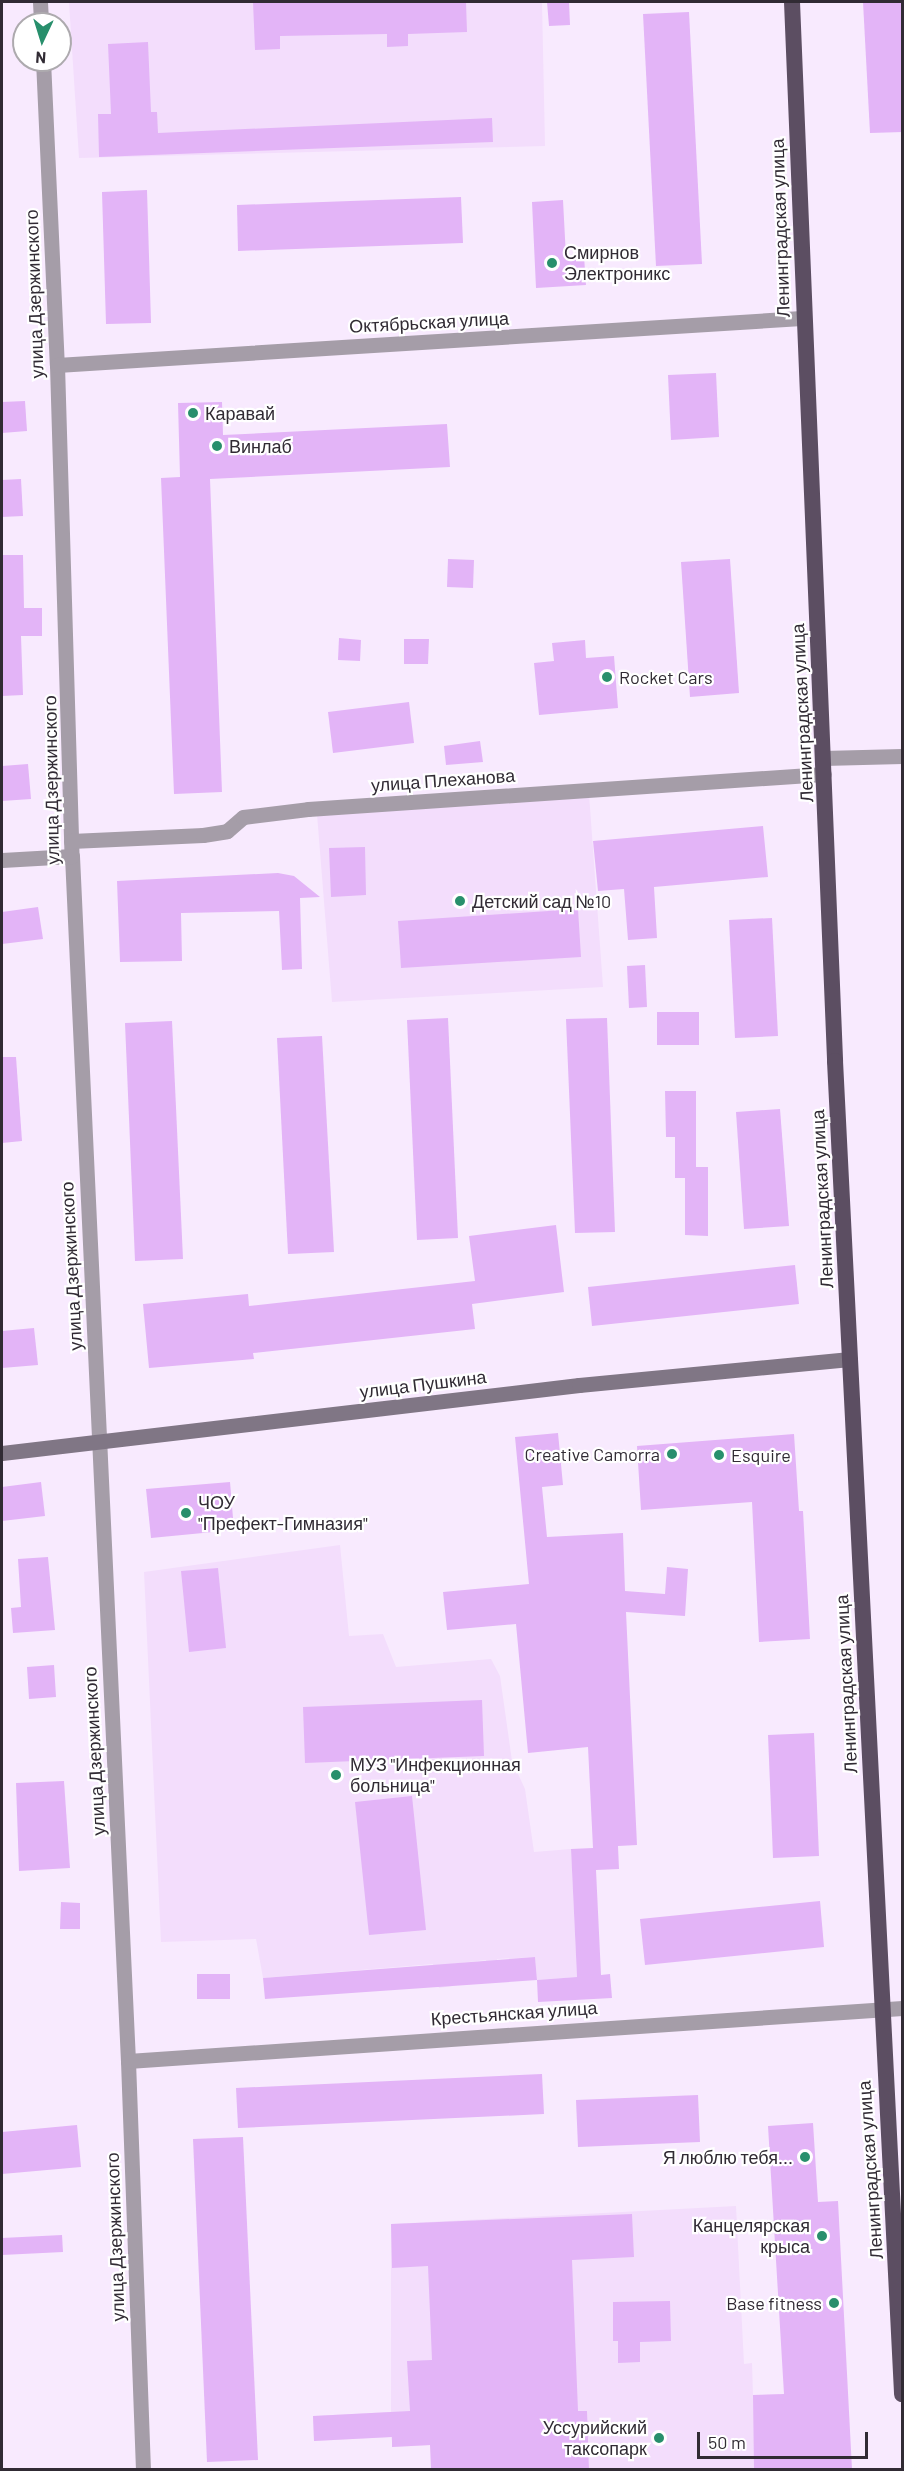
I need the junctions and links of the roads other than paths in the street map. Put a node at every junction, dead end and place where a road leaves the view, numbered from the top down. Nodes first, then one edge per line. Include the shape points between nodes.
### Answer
1 (792, 2) edge
2 (44, 72) edge
3 (802, 318) junction
4 (57, 364) junction
5 (903, 756) edge
6 (824, 766) junction
7 (72, 849) junction
8 (2, 860) edge
9 (850, 1359) junction
10 (99, 1443) junction
11 (2, 1453) edge
12 (903, 2008) edge
13 (881, 2010) junction
14 (128, 2061) junction
15 (903, 2394) edge
16 (143, 2469) edge

1 - 3 highway, Ленинградская улица
2 - 4 street, улица Дзержинского
3 - 4 street, Октябрьская улица
3 - 6 highway, Ленинградская улица
4 - 7 street, улица Дзержинского
5 - 6 street, улица Плеханова
6 - 7 street, улица Плеханова via 308,809 243,817 227,831 204,835
6 - 9 highway, Ленинградская улица
7 - 8 street, улица Плеханова
7 - 10 street, улица Дзержинского
9 - 10 main road, улица Пушкина via 579,1385
9 - 13 highway, Ленинградская улица
10 - 11 main road, улица Пушкина
10 - 14 street, улица Дзержинского
12 - 13 street, Крестьянская улица
13 - 14 street, Крестьянская улица
13 - 15 highway, Ленинградская улица
14 - 16 street, улица Дзержинского

